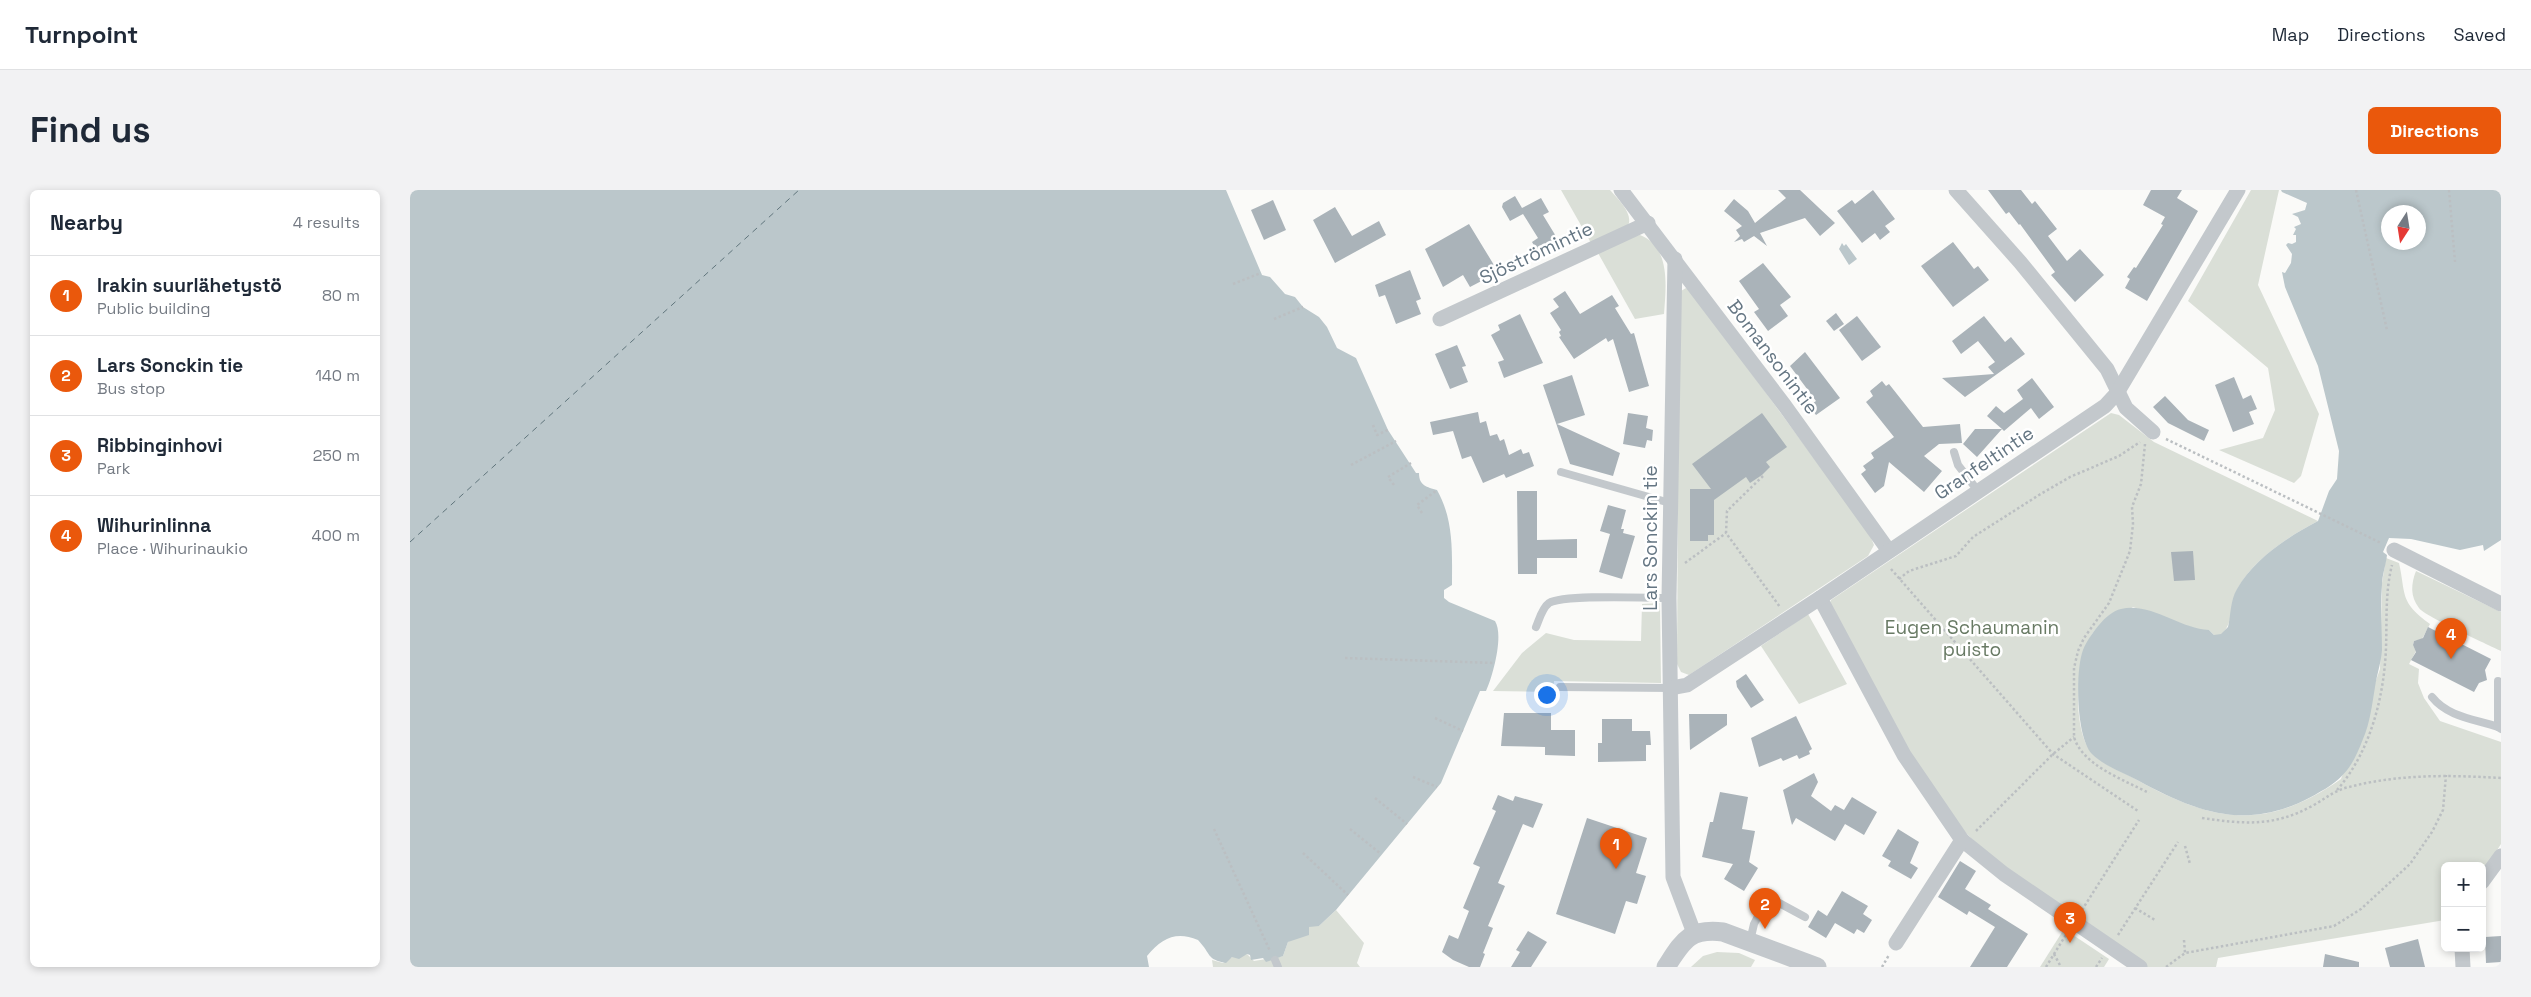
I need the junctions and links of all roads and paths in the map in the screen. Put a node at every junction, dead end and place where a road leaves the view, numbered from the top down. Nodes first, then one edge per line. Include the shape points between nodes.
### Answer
1 (1622, 190) edge
2 (1956, 190) edge
3 (2238, 190) edge
4 (2356, 190) edge
5 (2449, 190) edge
6 (1648, 223) junction
7 (1675, 259) junction
8 (2455, 262) dead end
9 (1261, 273) dead end
10 (1233, 284) dead end
11 (1303, 307) dead end
12 (1274, 319) dead end
13 (1440, 319) dead end
14 (2388, 330) dead end
15 (2117, 393) junction
16 (1374, 425) dead end
17 (1388, 430) dead end
18 (2149, 435) junction
19 (1396, 441) dead end
20 (1954, 452) dead end
21 (1411, 463) dead end
22 (1351, 465) dead end
23 (1561, 472) dead end
24 (1762, 476) dead end
25 (1394, 485) dead end
26 (1437, 490) dead end
27 (1978, 491) junction
28 (1670, 503) junction
29 (1422, 512) dead end
30 (1726, 532) junction
31 (2391, 553) junction
32 (1885, 554) junction
33 (1670, 569) junction
34 (1899, 579) junction
35 (1669, 598) junction
36 (1820, 598) junction
37 (2501, 604) edge
38 (1788, 619) junction
39 (1536, 627) dead end
40 (1345, 658) dead end
41 (1494, 663) dead end
42 (2498, 681) dead end
43 (1560, 687) dead end
44 (1671, 688) junction
45 (2432, 697) dead end
46 (1435, 718) dead end
47 (2500, 728) edge
48 (1463, 732) dead end
49 (2074, 737) junction
50 (2053, 754) junction
51 (2446, 775) junction
52 (1413, 776) dead end
53 (2501, 778) edge
54 (1437, 787) dead end
55 (2336, 791) junction
56 (2149, 794) dead end
57 (1375, 798) dead end
58 (2138, 811) dead end
59 (2202, 818) dead end
60 (2139, 820) dead end
61 (1407, 824) dead end
62 (1350, 829) dead end
63 (1214, 830) dead end
64 (1962, 840) junction
65 (2178, 842) dead end
66 (2186, 846) dead end
67 (1303, 853) dead end
68 (1382, 854) dead end
69 (2501, 856) edge
70 (2190, 864) dead end
71 (2486, 877) edge
72 (1348, 895) dead end
73 (2135, 908) junction
74 (1805, 918) dead end
75 (2155, 920) dead end
76 (2074, 923) junction
77 (1694, 934) junction
78 (1265, 939) dead end
79 (2184, 940) dead end
80 (1750, 941) junction
81 (2062, 941) dead end
82 (1896, 943) dead end
83 (2109, 948) junction
84 (2462, 952) edge
85 (2185, 953) junction
86 (2054, 954) junction
87 (1666, 967) edge
88 (1817, 967) edge
89 (2046, 967) edge
90 (2061, 967) edge
91 (2140, 967) edge
92 (2166, 967) edge
93 (2463, 967) edge

1 - 6 street, Bomansonintie
2 - 15 street via 2107,369
3 - 15 street, Granfeltintie
4 - 14 path
5 - 8 path
6 - 7 street, Bomansonintie
6 - 13 street, Sjöströmintie
7 - 28 street, Lars Sonckin tie
7 - 32 street, Bomansonintie
9 - 10 path
11 - 12 path
15 - 18 street
15 - 27 street, Granfeltintie via 2105,406
16 - 17 path via 1377,435
18 - 31 path via 2299,504
18 - 34 path via 2119,456 2038,495 1973,537 1956,556 1908,571
18 - 49 path via 2141,484 2132,507 2130,551 2109,603 2078,651 2074,668
19 - 22 path
20 - 27 lane via 1958,466
21 - 25 path via 1388,476
23 - 28 lane
24 - 30 path via 1727,511
26 - 29 path via 1417,505
27 - 32 street, Granfeltintie
28 - 33 street, Lars Sonckin tie
30 - 33 path via 1684,563
30 - 38 path
31 - 37 street
31 - 55 path via 2386,651 2378,706 2363,754
32 - 34 path
32 - 36 street, Granfeltintie
33 - 35 street, Lars Sonckin tie
34 - 50 path
35 - 39 lane via 1550,602
35 - 44 street, Lars Sonckin tie
36 - 38 street, Granfeltintie
36 - 64 street via 1904,755
38 - 44 street, Granfeltintie via 1687,685
40 - 41 path
42 - 47 lane
43 - 44 lane
44 - 77 street, Lars Sonckin tie via 1674,882
45 - 47 lane via 2439,706 2452,713
46 - 48 path
49 - 50 path
49 - 56 path via 2076,746 2090,759
50 - 58 path
50 - 64 path via 1973,834
51 - 53 path
51 - 55 path via 2419,776
51 - 85 path via 2442,810 2432,832 2410,864 2361,909 2334,926
52 - 54 path
55 - 59 path via 2312,806 2272,822
57 - 61 path
60 - 76 path
62 - 68 path
63 - 78 path
64 - 76 street
64 - 82 street
65 - 73 path
66 - 70 path
67 - 72 path
69 - 71 street
73 - 75 path
73 - 83 path
74 - 80 lane via 1768,897 1754,924
76 - 83 street
77 - 80 street via 1710,930
77 - 87 street via 1685,939
79 - 85 path
80 - 88 street
81 - 86 path
83 - 91 street
84 - 93 street
85 - 92 path
86 - 89 path
86 - 90 path

